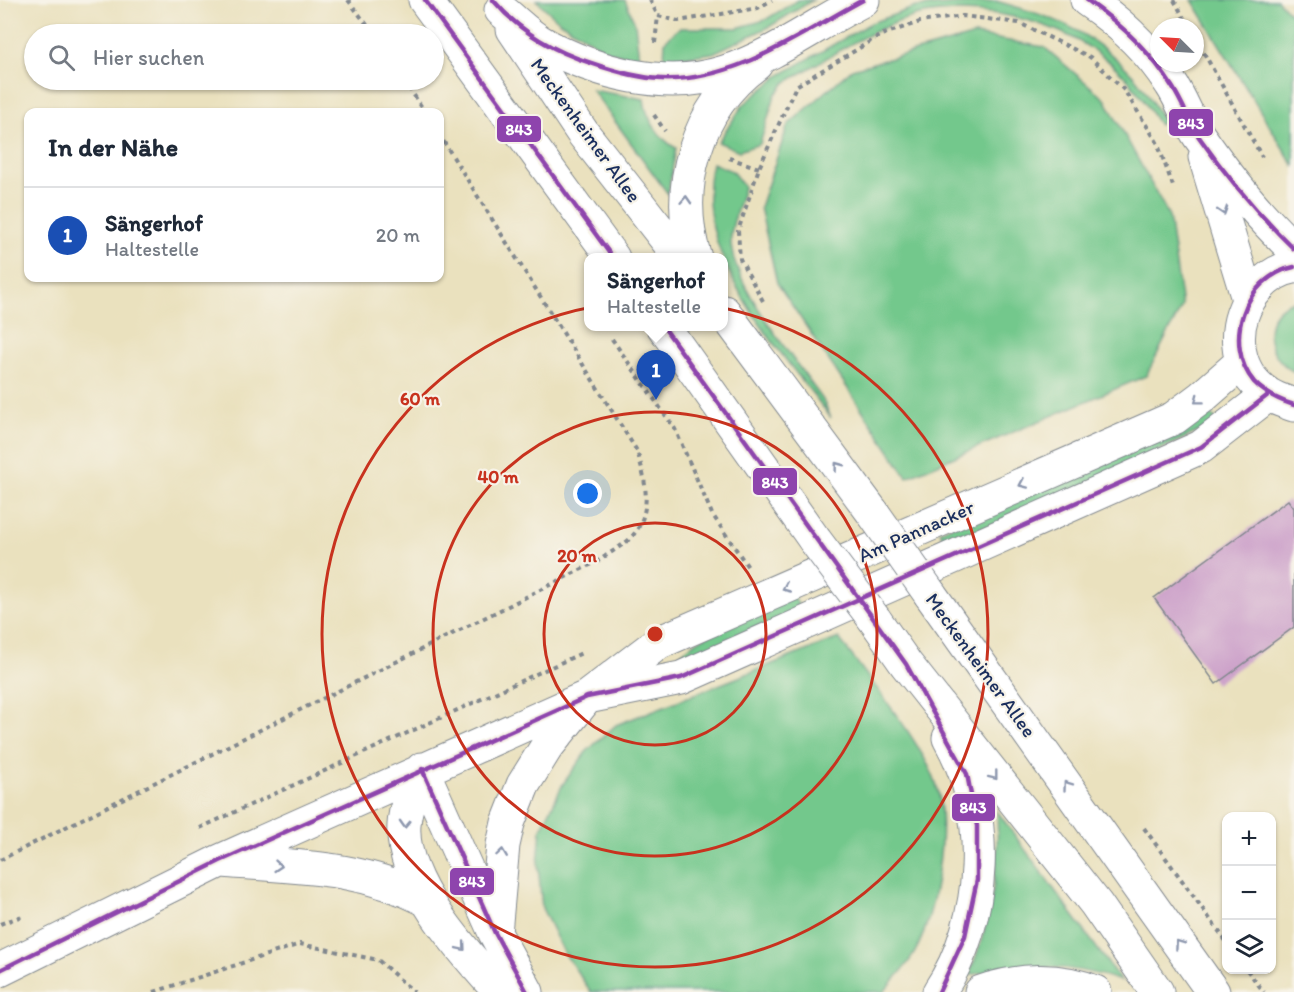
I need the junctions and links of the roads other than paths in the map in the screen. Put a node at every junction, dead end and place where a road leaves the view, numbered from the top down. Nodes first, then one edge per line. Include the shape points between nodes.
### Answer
1 (425, 0) edge
2 (863, 0) edge
3 (1087, 0) edge
4 (497, 5) edge
5 (442, 24) edge
6 (444, 26) edge
7 (774, 50) junction
8 (1198, 135) junction
9 (1294, 249) edge
10 (609, 253) edge
11 (677, 253) edge
12 (693, 253) edge
13 (1294, 267) edge
14 (1248, 298) junction
15 (728, 319) edge
16 (666, 331) edge
17 (1242, 362) junction
18 (1281, 400) edge
19 (906, 664) junction
20 (587, 697) junction
21 (422, 769) junction
22 (220, 861) junction
23 (427, 900) junction
24 (495, 933) junction
25 (0, 970) edge
26 (500, 992) edge
27 (527, 992) edge
28 (939, 992) edge
29 (981, 992) edge
30 (1095, 992) edge
31 (1157, 992) edge
32 (1213, 992) edge

1 - 5 main road
2 - 7 main road
3 - 8 main road via 1124,27 1152,56
4 - 7 main road via 543,44 592,64 650,79 696,78 725,72
4 - 11 main road, Meckenheimer Allee via 582,132
6 - 10 main road
12 -> 7 main road via 686,208 690,164 700,136 731,87
8 - 9 main road via 1266,223
8 -> 14 main road
13 - 14 main road via 1267,278
14 - 17 main road via 1238,324
32 -> 15 main road, Meckenheimer Allee, bridge via 873,513
16 - 19 main road, bridge
17 - 18 main road via 1255,382
17 -> 20 main road, Am Pannacker via 1174,418 658,643
18 - 20 main road, Am Pannacker via 1201,447 681,678
19 - 28 main road via 967,774 977,825 977,880 972,909 956,959
19 -> 31 main road via 1096,904
20 - 21 main road, Am Pannacker
24 -> 20 main road via 502,853 514,804 546,748
21 - 22 main road, Am Pannacker
21 -> 23 main road via 404,827 409,858
21 - 24 main road
22 -> 23 main road via 357,873 400,886
22 - 25 main road, Am Pannacker
23 -> 26 main road
24 - 27 main road
29 - 30 main road via 1017,984 1057,982

